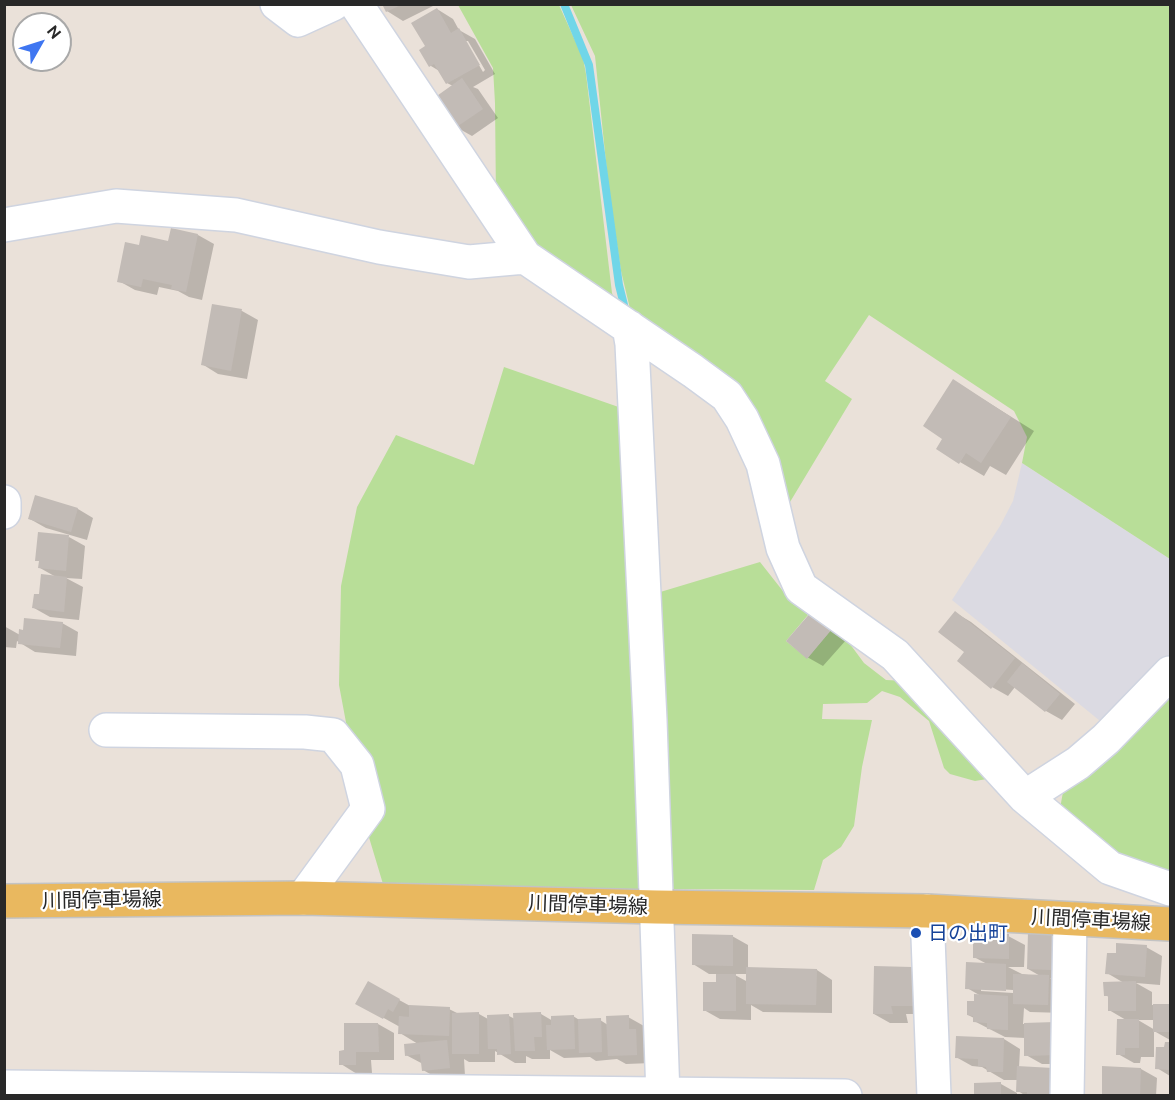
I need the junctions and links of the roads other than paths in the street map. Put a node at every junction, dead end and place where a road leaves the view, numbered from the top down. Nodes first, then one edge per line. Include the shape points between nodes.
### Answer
1 (277, 4) edge
2 (333, 4) edge
3 (356, 4) edge
4 (4, 225) edge
5 (525, 257) junction
6 (629, 327) junction
7 (4, 502) edge
8 (4, 512) edge
9 (1170, 673) edge
10 (106, 730) dead end
11 (1025, 797) junction
12 (1170, 889) edge
13 (303, 898) junction
14 (4, 901) edge
15 (656, 907) junction
16 (927, 911) junction
17 (1070, 919) junction
18 (1170, 924) edge
19 (4, 1086) edge
20 (507, 1094) edge
21 (663, 1095) edge
22 (844, 1095) edge
23 (934, 1095) edge
24 (1067, 1095) edge

1 - 2 street via 298,20
3 - 5 street
4 - 5 street via 116,206 236,215 379,247 469,262
5 - 6 street
6 - 11 street via 727,396 737,411 763,464 783,548 801,588 895,656
6 - 15 street
7 - 8 street
9 - 11 street via 1078,764
10 - 13 street via 333,735 357,765 368,809
11 - 12 street via 1110,868
13 - 14 main road, 川間停車場線
13 - 15 main road, 川間停車場線
15 - 16 main road, 川間停車場線
15 - 21 street
16 - 17 main road, 川間停車場線
16 - 23 street
17 - 18 main road, 川間停車場線
17 - 24 street
19 - 20 street
20 - 21 street
21 - 22 street

